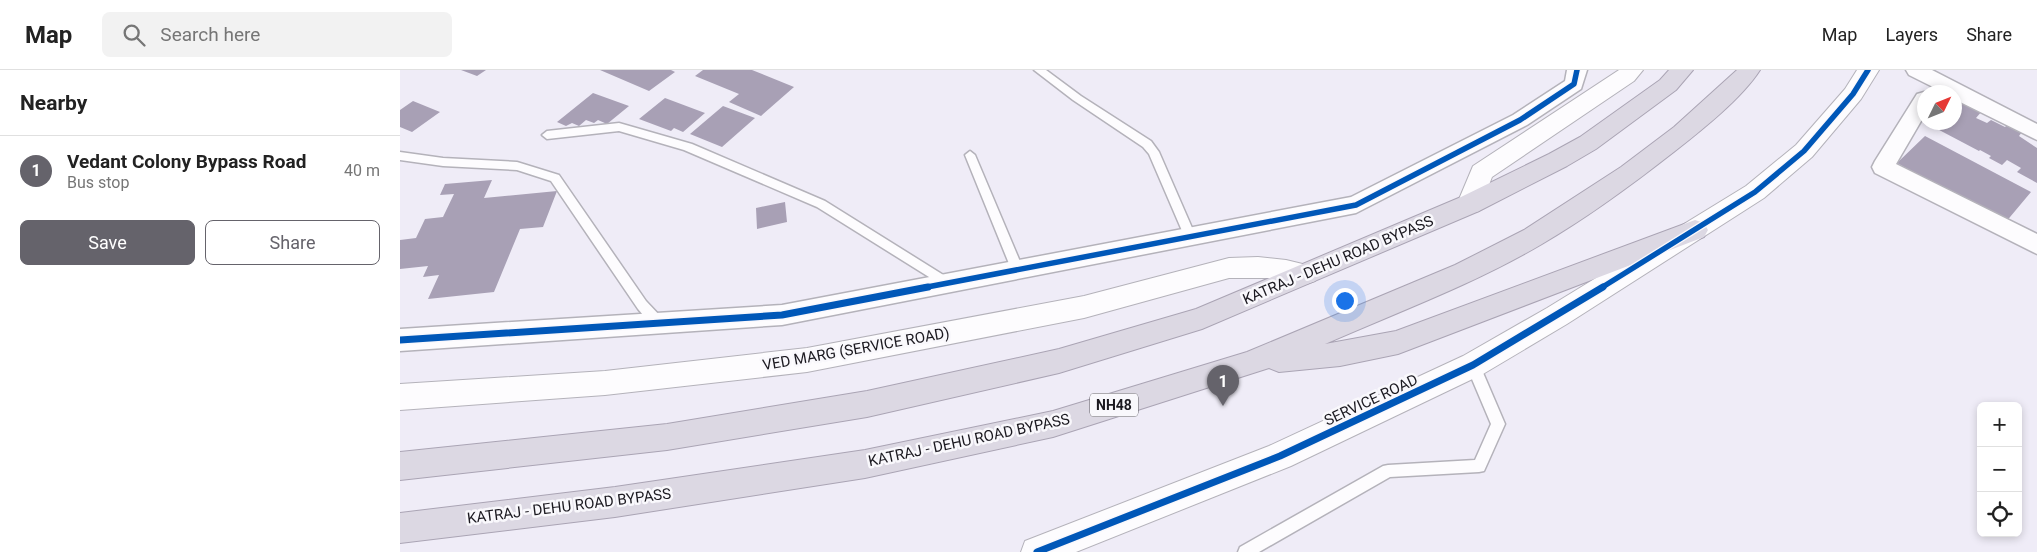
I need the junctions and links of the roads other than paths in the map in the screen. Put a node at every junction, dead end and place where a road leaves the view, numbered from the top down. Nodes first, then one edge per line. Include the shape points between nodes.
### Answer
1 (1039, 70) edge
2 (1632, 70) edge
3 (1682, 70) edge
4 (1749, 70) edge
5 (1868, 70) edge
6 (1916, 70) edge
7 (1576, 77) edge
8 (1926, 85) edge
9 (1962, 103) edge
10 (1917, 110) edge
11 (2037, 133) edge
12 (547, 135) dead end
13 (970, 155) dead end
14 (400, 156) edge
15 (1470, 204) junction
16 (1695, 230) junction
17 (1190, 237) junction
18 (2037, 245) edge
19 (1018, 271) junction
20 (1306, 274) junction
21 (949, 284) junction
22 (659, 323) junction
23 (400, 340) edge
24 (1253, 362) junction
25 (1473, 365) junction
26 (400, 397) edge
27 (400, 466) edge
28 (400, 528) edge
29 (1037, 552) edge
30 (1245, 552) edge

1 - 17 lane via 1147,144 1154,152
2 - 15 street via 1482,172
3 - 15 highway, KATRAJ - DEHU ROAD BYPASS via 1668,85 1588,142
4 - 24 highway, KATRAJ - DEHU ROAD BYPASS / NH48 via 1682,133 1630,173 1533,237 1464,272
5 - 16 street, SERVICE ROAD via 1853,94 1804,152 1755,192
6 - 8 street
7 - 17 street via 1520,120 1356,206
9 - 11 street
10 - 18 street via 1883,167
12 - 21 lane via 619,127 688,147 821,204
13 - 19 lane
14 - 22 lane via 517,166 556,178 642,305
15 - 20 highway, KATRAJ - DEHU ROAD BYPASS
16 - 24 highway via 1398,342 1340,354
16 - 25 street, SERVICE ROAD
17 - 19 street
19 - 21 street
20 - 26 street, VED MARG (SERVICE ROAD) via 1272,266 1228,268 1084,307 807,360 605,384
20 - 27 highway, KATRAJ - DEHU ROAD BYPASS via 1202,318 1059,361 867,404 668,437
21 - 22 street via 782,315
22 - 23 street
24 - 28 highway, KATRAJ - DEHU ROAD BYPASS / NH48 via 1053,424 864,464 615,502
25 - 29 street, SERVICE ROAD via 1280,456
25 - 30 lane via 1498,424 1479,466 1388,471

